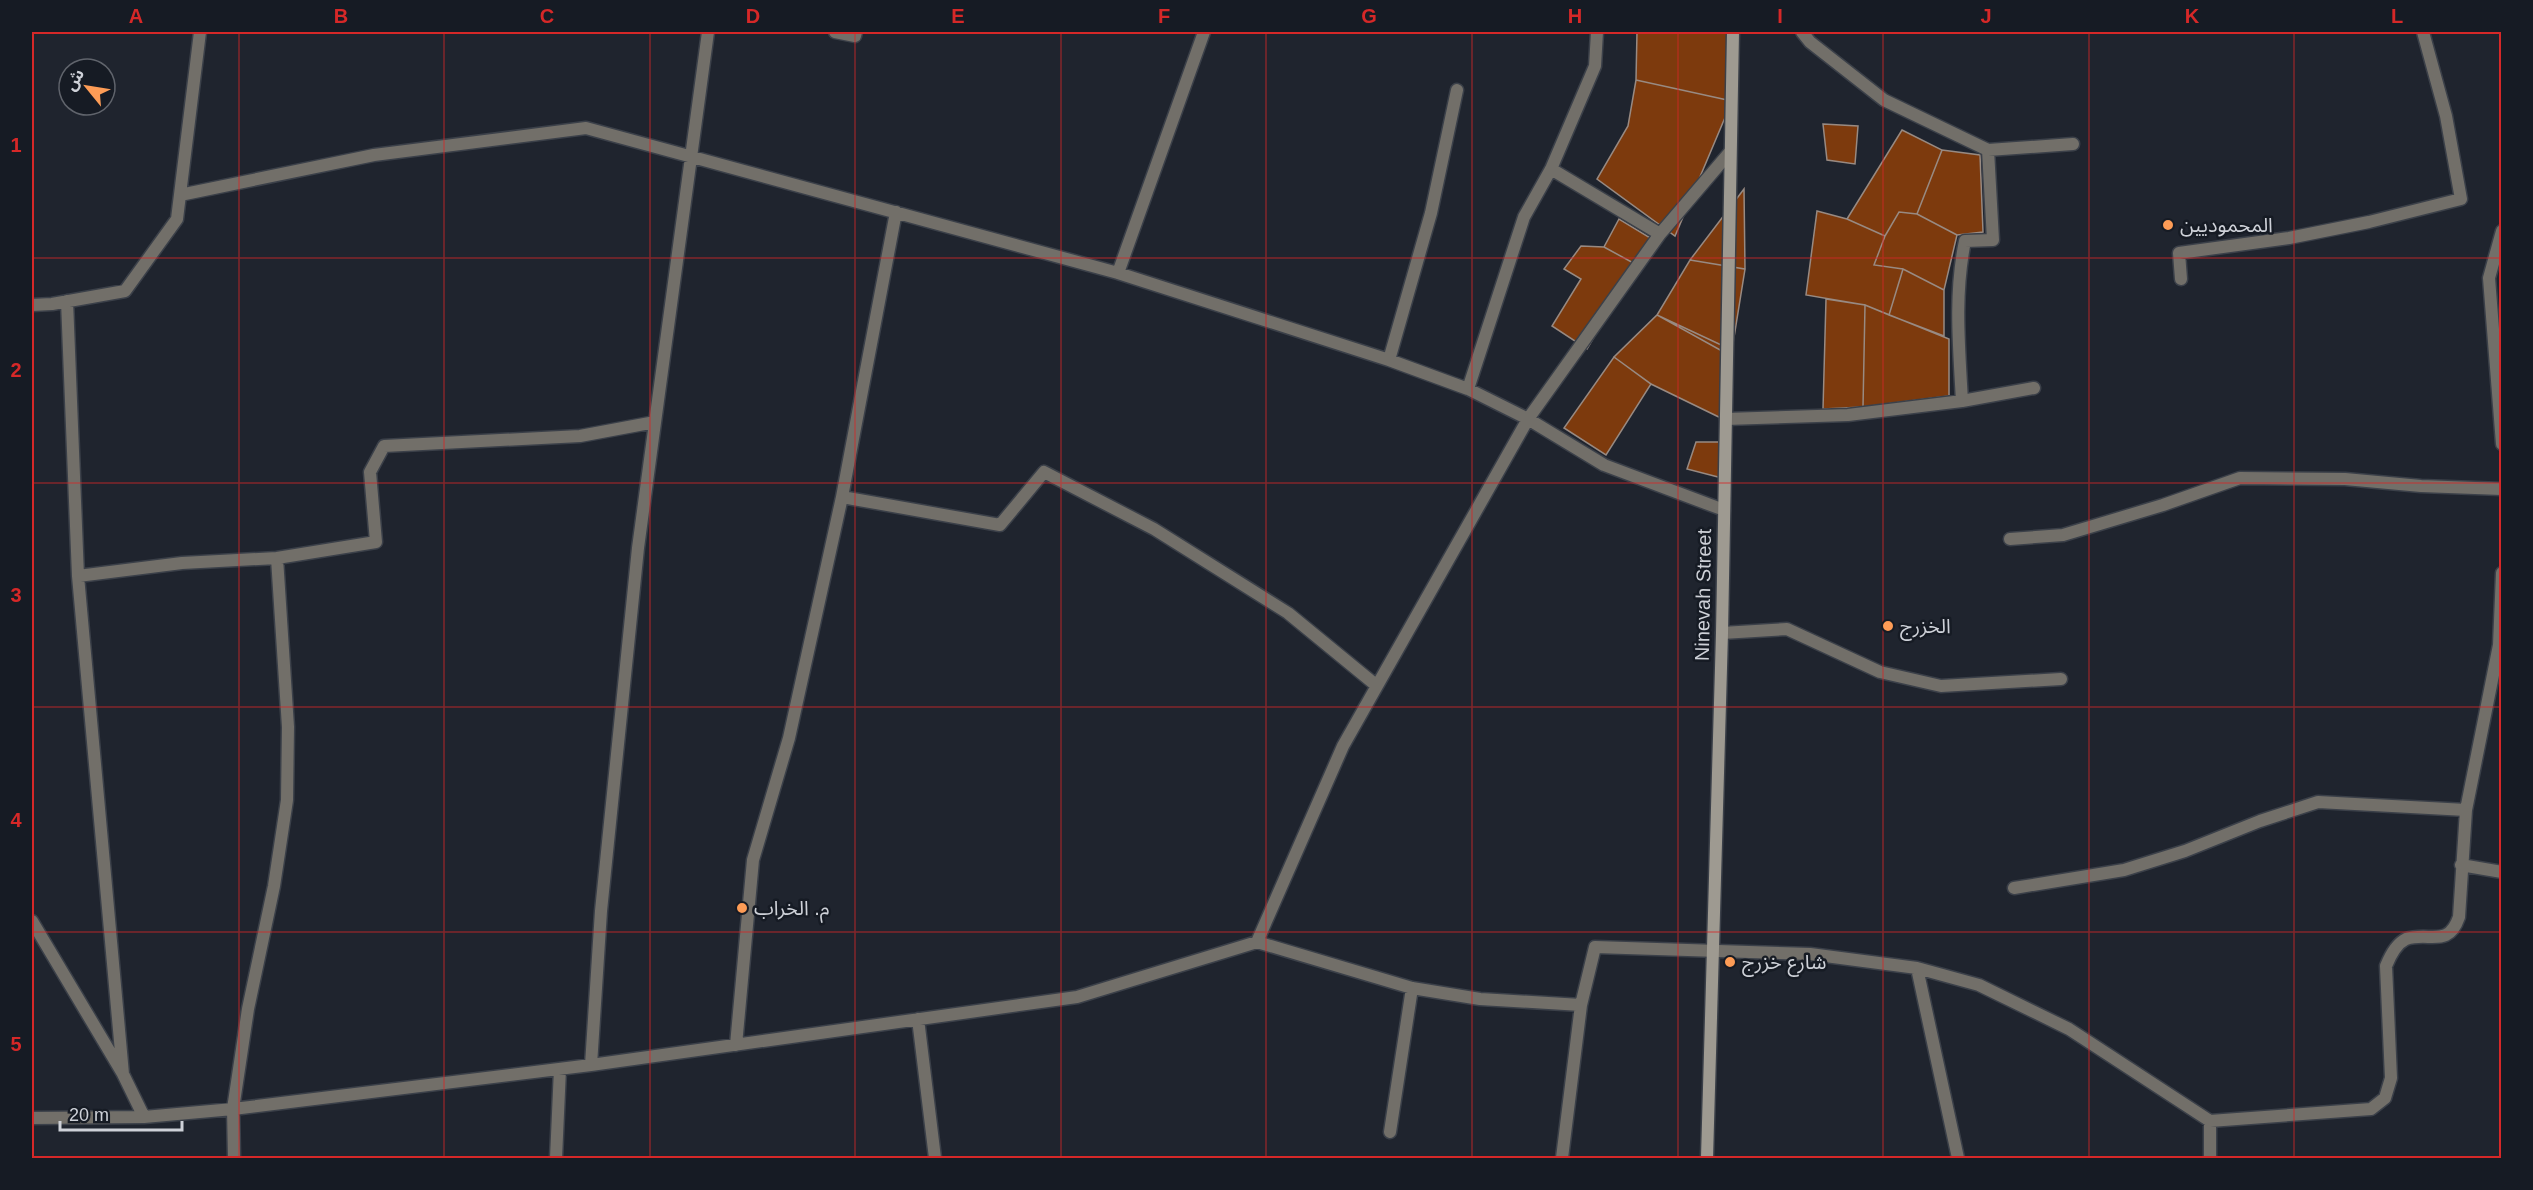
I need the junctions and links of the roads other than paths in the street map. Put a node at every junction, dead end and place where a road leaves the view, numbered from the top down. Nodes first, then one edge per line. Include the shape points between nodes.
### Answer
1 (200, 32) edge
2 (708, 32) edge
3 (835, 32) edge
4 (856, 32) edge
5 (1204, 32) edge
6 (1597, 32) edge
7 (1732, 32) edge
8 (1802, 32) edge
9 (2424, 32) edge
10 (1457, 90) dead end
11 (2073, 144) dead end
12 (1988, 150) junction
13 (1730, 152) junction
14 (692, 157) junction
15 (1551, 169) junction
16 (180, 195) junction
17 (896, 212) junction
18 (2502, 231) edge
19 (1660, 234) junction
20 (1118, 273) junction
21 (2181, 279) dead end
22 (67, 301) junction
23 (32, 305) edge
24 (1389, 360) junction
25 (2034, 388) dead end
26 (1468, 389) junction
27 (1962, 401) junction
28 (1726, 418) junction
29 (1528, 419) junction
30 (655, 422) junction
31 (2502, 444) edge
32 (2502, 489) edge
33 (842, 497) junction
34 (1724, 510) junction
35 (2010, 539) dead end
36 (277, 558) junction
37 (2502, 573) edge
38 (78, 576) junction
39 (1722, 633) junction
40 (2500, 645) edge
41 (2061, 679) dead end
42 (1377, 686) junction
43 (2466, 810) junction
44 (2461, 865) junction
45 (2502, 872) edge
46 (2014, 888) dead end
47 (32, 921) edge
48 (38, 942) edge
49 (1257, 942) junction
50 (1712, 950) junction
51 (1917, 968) junction
52 (1412, 988) junction
53 (1581, 1005) junction
54 (918, 1019) junction
55 (736, 1045) junction
56 (591, 1065) junction
57 (560, 1069) junction
58 (123, 1074) junction
59 (233, 1109) junction
60 (144, 1117) junction
61 (32, 1118) edge
62 (2210, 1120) junction
63 (1390, 1132) dead end
64 (234, 1158) edge
65 (556, 1158) edge
66 (935, 1158) edge
67 (1562, 1158) edge
68 (1707, 1158) edge
69 (1958, 1158) edge
70 (2211, 1158) edge

1 - 16 street
2 - 14 street
3 - 4 street via 855,36
5 - 20 street
6 - 15 street via 1595,66
7 - 13 main road, Ninevah Street
8 - 12 street via 1884,100
9 - 21 street via 2446,116 2461,199 2289,238 2179,253
10 - 24 street via 1431,213
11 - 12 street
12 - 27 street via 1993,240 1965,241 1960,264 1957,317
13 - 19 street
13 - 28 main road, Ninevah Street
14 - 16 street via 586,128 374,155
14 - 17 street
14 - 30 street
15 - 19 street
15 - 26 street via 1524,217
16 - 22 street via 177,219 125,291
17 - 20 street
17 - 33 street
18 - 31 street via 2489,278
19 - 29 street
20 - 24 street
22 - 23 street
22 - 38 street
24 - 26 street
25 - 27 street
26 - 29 street
27 - 28 street via 1848,415
28 - 34 main road, Ninevah Street
29 - 34 street via 1604,465
29 - 42 street
30 - 36 street via 580,436 384,446 370,471 376,542
30 - 56 street via 638,548 601,911
32 - 35 street via 2345,479 2240,478 2063,535
33 - 42 street via 1000,525 1044,472 1154,530 1288,613
33 - 55 street via 789,738 753,860
34 - 39 main road, Ninevah Street
36 - 38 street via 182,563
36 - 59 street via 288,727 287,800
37 - 40 street
38 - 58 street
39 - 41 street via 1787,629 1880,672 1941,686
39 - 50 main road, Ninevah Street
40 - 43 street
42 - 49 street via 1343,746
43 - 44 street
43 - 46 street via 2318,802 2124,870
44 - 45 street
44 - 62 street via 2455,930 2444,936 2406,939 2392,951 2386,966 2391,1078 2385,1098 2371,1108
47 - 48 street
48 - 58 street
49 - 52 street
49 - 54 street via 1077,997
50 - 51 street via 1810,954
50 - 53 street via 1595,947
50 - 68 main road, Ninevah Street
51 - 62 street via 1979,985 2069,1029
51 - 69 street
52 - 53 street via 1480,999
52 - 63 street
53 - 67 street
54 - 55 street
54 - 66 street
55 - 56 street
56 - 57 street
57 - 59 street
57 - 65 street
58 - 60 street
59 - 60 street
59 - 64 street
60 - 61 street
62 - 70 street

